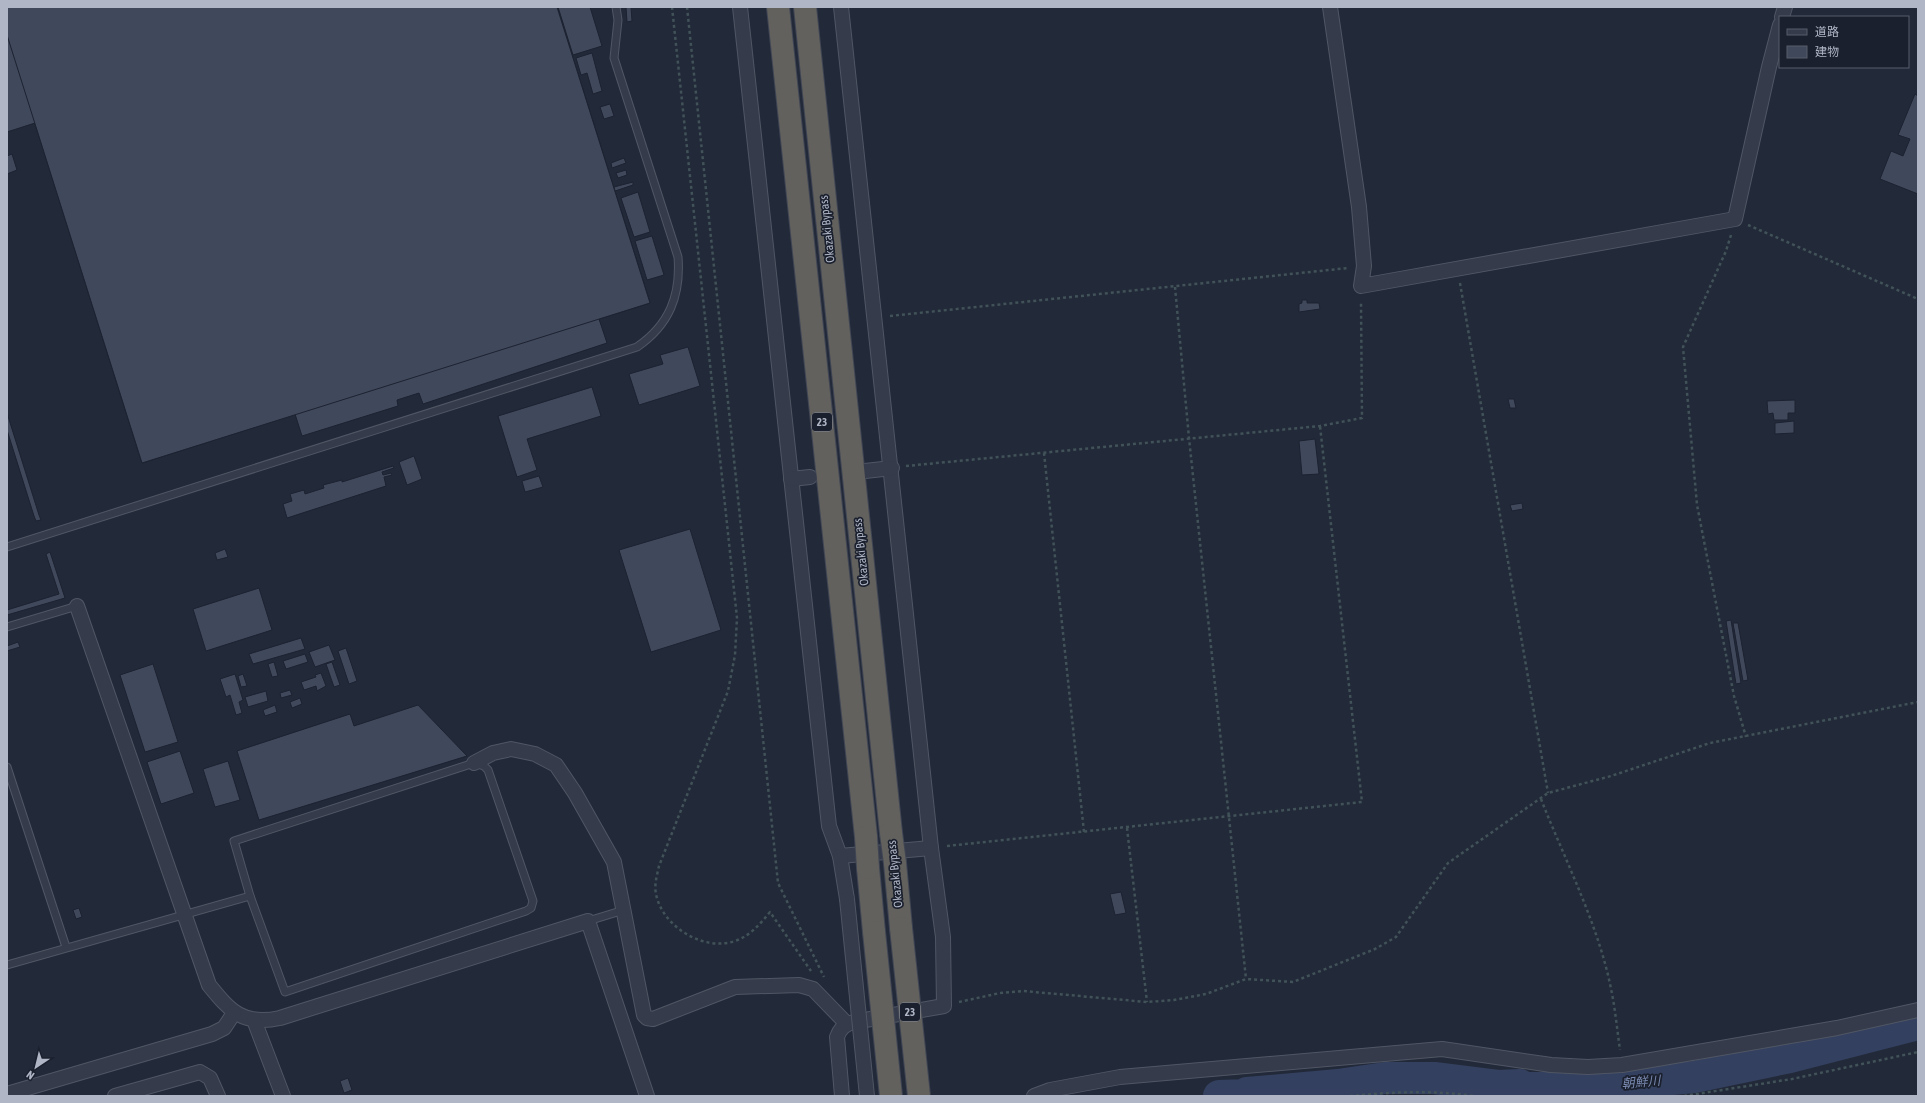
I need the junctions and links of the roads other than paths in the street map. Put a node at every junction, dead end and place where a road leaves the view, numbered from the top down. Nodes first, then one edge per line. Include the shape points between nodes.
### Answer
1 (616, 7) edge
2 (740, 7) edge
3 (778, 7) edge
4 (805, 7) edge
5 (841, 7) edge
6 (1330, 7) edge
7 (1779, 29) edge
8 (892, 468) junction
9 (865, 471) dead end
10 (810, 477) dead end
11 (791, 479) junction
12 (7, 547) edge
13 (77, 606) joint
14 (7, 627) edge
15 (474, 763) junction
16 (7, 766) edge
17 (931, 848) junction
18 (840, 856) junction
19 (250, 896) junction
20 (624, 910) junction
21 (184, 914) junction
22 (588, 921) junction
23 (66, 947) junction
24 (7, 965) edge
25 (1918, 1010) edge
26 (234, 1013) junction
27 (254, 1020) junction
28 (847, 1024) junction
29 (7, 1094) edge
30 (115, 1096) edge
31 (218, 1096) edge
32 (283, 1096) edge
33 (647, 1096) edge
34 (842, 1096) edge
35 (867, 1096) edge
36 (892, 1096) edge
37 (919, 1096) edge
38 (1034, 1096) edge

1 - 12 lane via 618,20 614,58 678,257 677,291 670,312 651,338 637,347
2 - 11 street
3 - 36 highway, 23, bridge
4 - 37 highway, Okazaki Bypass / 23, bridge
5 - 8 street
6 - 7 street via 1358,207 1364,266 1361,286 1735,219
8 - 9 street
8 - 17 street
10 - 11 street
11 - 18 street via 829,826
13 - 14 lane
13 - 21 street
15 - 19 lane via 234,841
15 - 19 lane via 488,770 533,901 531,908 526,911 285,992
15 - 20 street via 493,753 511,749 535,754 556,765 614,862
16 - 23 lane
17 - 18 street
17 - 28 street via 942,937 944,1006
18 - 35 street, bridge via 847,899
19 - 21 lane
20 - 22 lane
20 - 28 street via 644,1015 647,1018 653,1019 735,987 799,985 813,989
21 - 23 lane
21 - 26 street via 209,985
22 - 27 street via 280,1018 268,1021
22 - 33 street
23 - 24 lane
25 - 38 street via 1837,1028 1622,1065 1551,1065 1442,1049 1120,1077 1050,1090
26 - 27 street
26 - 29 street via 224,1028 212,1034
27 - 32 street
28 - 34 street via 837,1037
30 - 31 street via 200,1072 210,1078

